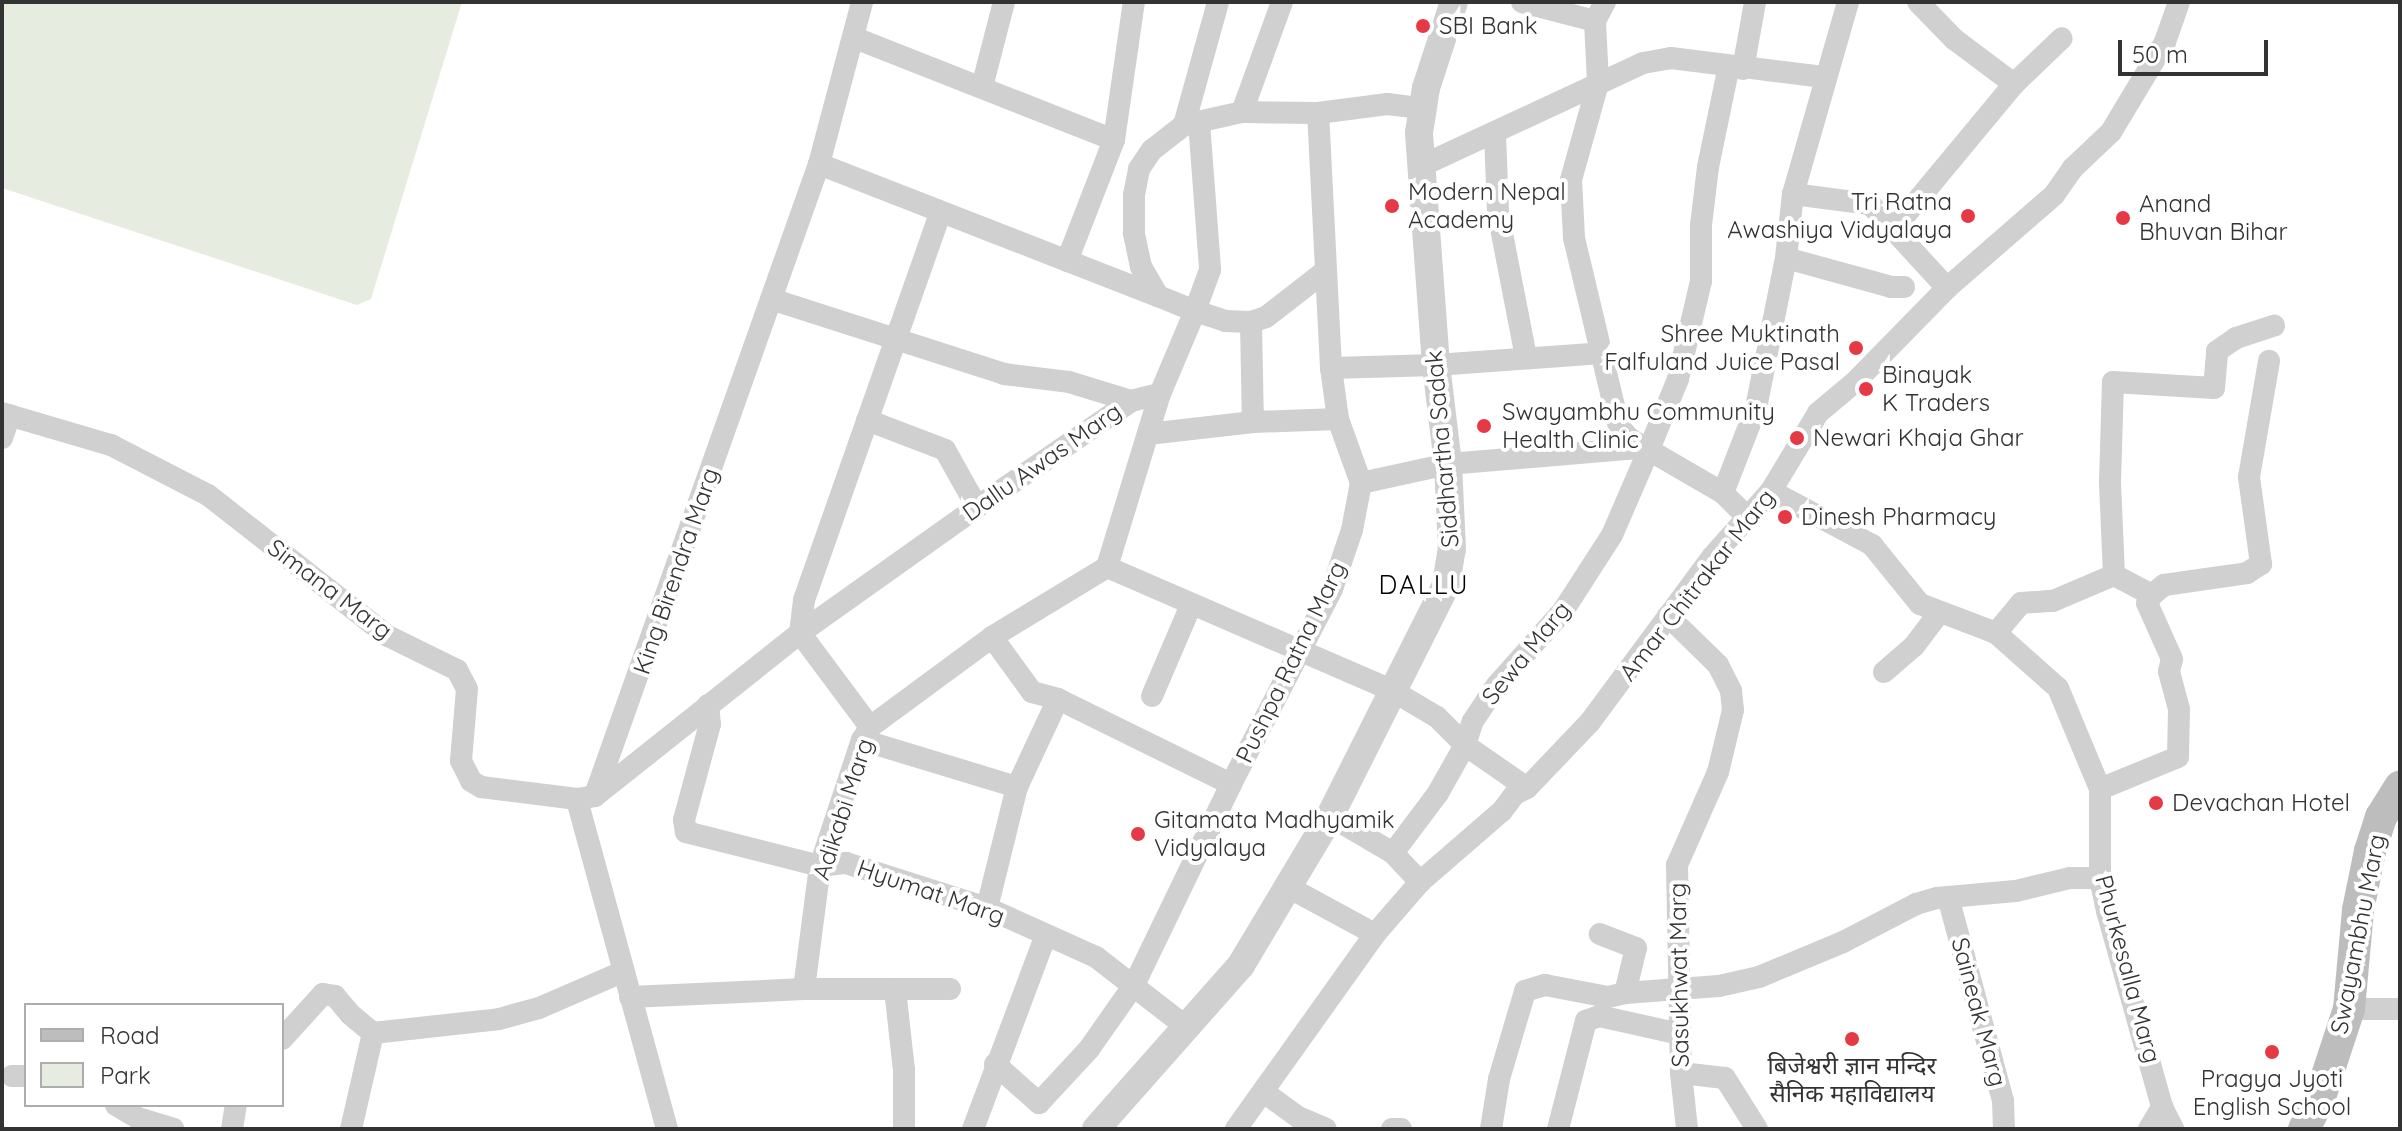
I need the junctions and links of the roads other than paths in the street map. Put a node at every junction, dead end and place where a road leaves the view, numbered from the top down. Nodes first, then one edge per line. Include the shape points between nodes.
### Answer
1 (862, 2) edge
2 (1004, 2) edge
3 (1134, 2) edge
4 (1218, 2) edge
5 (1282, 2) edge
6 (1454, 2) edge
7 (1522, 2) edge
8 (1755, 2) edge
9 (1848, 2) edge
10 (1918, 2) edge
11 (2179, 2) edge
12 (1600, 11) edge
13 (855, 38) junction
14 (2062, 38) dead end
15 (1736, 67) junction
16 (1824, 77) junction
17 (1598, 83) junction
18 (2014, 84) junction
19 (982, 87) junction
20 (1421, 108) junction
21 (1242, 112) junction
22 (1318, 113) junction
23 (1192, 124) junction
24 (1495, 134) junction
25 (1114, 140) junction
26 (819, 164) junction
27 (1419, 167) junction
28 (1793, 194) junction
29 (940, 213) junction
30 (1892, 231) junction
31 (1786, 258) junction
32 (1067, 261) junction
33 (1324, 272) junction
34 (1904, 287) dead end
35 (1947, 288) junction
36 (1158, 296) junction
37 (771, 299) junction
38 (1195, 311) junction
39 (1251, 322) junction
40 (2274, 326) dead end
41 (895, 340) junction
42 (1602, 353) junction
43 (1526, 357) junction
44 (2269, 361) dead end
45 (1436, 365) junction
46 (1331, 368) junction
47 (1160, 394) junction
48 (1131, 401) junction
49 (6, 414) edge
50 (1338, 419) junction
51 (867, 420) junction
52 (1253, 422) junction
53 (1148, 434) junction
54 (2, 438) edge
55 (1650, 447) junction
56 (1448, 464) junction
57 (1361, 483) junction
58 (1771, 491) junction
59 (1723, 493) junction
60 (977, 507) junction
61 (1746, 516) junction
62 (1107, 567) junction
63 (2114, 575) junction
64 (2152, 595) junction
65 (1191, 605) junction
66 (1939, 613) junction
67 (1668, 616) junction
68 (800, 633) junction
69 (1996, 633) junction
70 (992, 637) junction
71 (1299, 652) junction
72 (1884, 672) dead end
73 (1393, 691) junction
74 (1152, 696) dead end
75 (1058, 699) junction
76 (708, 705) junction
77 (866, 734) junction
78 (1465, 745) junction
79 (1231, 784) junction
80 (1017, 787) junction
81 (2400, 787) edge
82 (1527, 788) junction
83 (2100, 789) junction
84 (586, 797) junction
85 (1330, 816) junction
86 (1393, 853) junction
87 (820, 866) junction
88 (2100, 878) junction
89 (1420, 882) junction
90 (1288, 887) junction
91 (1948, 897) junction
92 (987, 908) junction
93 (1375, 934) junction
94 (1600, 934) dead end
95 (1046, 935) junction
96 (622, 972) junction
97 (1134, 985) junction
98 (1678, 987) junction
99 (804, 989) junction
100 (895, 989) junction
101 (950, 989) dead end
102 (1625, 993) junction
103 (630, 997) junction
104 (2349, 1009) junction
105 (2400, 1009) edge
106 (1185, 1026) junction
107 (373, 1033) junction
108 (1680, 1034) junction
109 (284, 1037) edge
110 (995, 1064) junction
111 (1681, 1073) junction
112 (1265, 1093) junction
113 (119, 1107) edge
114 (236, 1107) edge
115 (2162, 1107) junction
116 (173, 1129) edge
117 (232, 1129) edge
118 (351, 1129) edge
119 (667, 1129) edge
120 (904, 1129) edge
121 (973, 1129) edge
122 (1096, 1129) edge
123 (1236, 1129) edge
124 (1326, 1129) edge
125 (1392, 1129) edge
126 (1401, 1129) edge
127 (1491, 1129) edge
128 (1558, 1129) edge
129 (1687, 1129) edge
130 (1757, 1129) edge
131 (2004, 1129) edge
132 (2149, 1129) edge
133 (2173, 1129) edge
134 (2304, 1129) edge

1 - 13 street, King Birendra Marg
2 - 19 street
3 - 25 street
4 - 23 street
5 - 21 street
6 - 20 street, Siddhartha Sadak
7 - 12 street
8 - 15 street, Sewa Marg
9 - 16 street
10 - 18 street via 1954,39
11 - 35 street, Amar Chitrakar Marg via 2165,42 2111,132 2073,168 2054,195
12 - 17 street
13 - 19 street
13 - 26 street, King Birendra Marg
14 - 18 street
15 - 16 street
15 - 17 street via 1671,58 1643,63
15 - 55 street, Sewa Marg via 1708,167 1701,281 1678,379
16 - 28 street
17 - 24 street
17 - 42 street via 1571,180 1574,238
18 - 30 street
19 - 25 street
20 - 22 street via 1387,104
20 - 27 street, Siddhartha Sadak
21 - 22 street
21 - 23 street
22 - 33 street
23 - 36 street via 1152,150 1139,169 1134,233 1141,267
23 - 38 street via 1210,270
24 - 27 street
24 - 43 street via 1498,213
25 - 32 street
26 - 29 street
26 - 37 street, King Birendra Marg
27 - 45 street, Siddhartha Sadak
28 - 30 street via 1870,204
28 - 31 street
29 - 32 street
29 - 41 street
30 - 35 street
31 - 34 street
31 - 59 street via 1756,408
32 - 36 street
33 - 39 street via 1266,317
33 - 46 street
35 - 58 street, Amar Chitrakar Marg via 1818,413
36 - 38 street
37 - 41 street
37 - 84 street, King Birendra Marg
38 - 39 street via 1225,321
38 - 47 street
39 - 52 street
40 - 63 street via 2236,338 2217,351 2214,388 2113,382
41 - 48 street via 1004,374 1069,382
41 - 51 street
42 - 43 street
42 - 55 street via 1619,427 1630,439
43 - 45 street
44 - 64 street via 2249,477 2261,564 2247,573 2164,585
45 - 46 street
45 - 56 street, Siddhartha Sadak
46 - 50 street
47 - 48 street, Dallu Awas Marg
47 - 53 street
48 - 60 street, Dallu Awas Marg
49 - 54 street
49 - 84 street, Simana Marg via 111,445 161,468 208,495 388,636 457,670 467,689 461,761 471,781 481,787
50 - 52 street
50 - 57 street
51 - 60 street via 945,450
51 - 68 street via 804,600
52 - 53 street
53 - 62 street
55 - 56 street
55 - 59 street
55 - 78 street, Sewa Marg via 1612,535 1563,611 1497,685 1473,721
56 - 57 street
56 - 73 street, Siddhartha Sadak via 1451,569
57 - 71 street, Pushpa Ratna Marg via 1332,589
58 - 61 street, Amar Chitrakar Marg
58 - 66 street, Phurkesalla Marg via 1872,545 1920,604
59 - 61 street
60 - 68 street, Dallu Awas Marg
61 - 67 street, Amar Chitrakar Marg
62 - 65 street
62 - 70 street
63 - 64 street
63 - 69 street via 2053,601 2021,603
64 - 83 street via 2147,603 2172,659 2178,757
65 - 71 street
65 - 74 street
66 - 69 street, Phurkesalla Marg
66 - 72 street via 1914,646
67 - 82 street, Amar Chitrakar Marg via 1590,722
67 - 98 street, Sasukhwat Marg via 1718,665 1731,691 1733,710 1718,772 1677,865
68 - 76 street, Dallu Awas Marg
68 - 77 street, Adikabi Marg
69 - 83 street, Phurkesalla Marg via 2058,688
70 - 75 street via 1032,692
70 - 77 street
71 - 73 street
71 - 79 street, Pushpa Ratna Marg
73 - 78 street via 1437,717
73 - 85 street, Siddhartha Sadak
75 - 79 street
75 - 80 street
76 - 84 street, Dallu Awas Marg
76 - 87 street, Hyumat Marg via 710,724 684,820 686,832
77 - 80 street
77 - 87 street, Adikabi Marg
78 - 82 street
78 - 86 street, Sewa Marg via 1438,793
79 - 97 street, Pushpa Ratna Marg
80 - 92 street
81 - 104 main road, Swayambhu Marg via 2381,817 2370,851 2358,910
82 - 89 street, Amar Chitrakar Marg
83 - 88 street, Phurkesalla Marg
84 - 96 street
85 - 86 street
85 - 90 street, Siddhartha Sadak
86 - 89 street
87 - 92 street, Hyumat Marg via 846,863
87 - 99 street, Adikabi Marg
88 - 91 street
88 - 115 street, Phurkesalla Marg
89 - 93 street, Amar Chitrakar Marg
90 - 93 street
90 - 106 street, Siddhartha Sadak via 1241,965
91 - 98 street via 1916,904 1759,977 1719,986
91 - 131 street, Saineak Marg via 2003,1101
92 - 95 street, Hyumat Marg
93 - 112 street, Amar Chitrakar Marg
94 - 102 street via 1636,948
95 - 97 street, Hyumat Marg via 1096,957
95 - 110 street
96 - 103 street
96 - 107 street via 539,1008 499,1019
97 - 106 street, Hyumat Marg
97 - 110 street, Pushpa Ratna Marg via 1089,1049 1039,1103
98 - 102 street
98 - 108 street, Sasukhwat Marg
99 - 100 street
99 - 103 street
100 - 101 street
100 - 120 street
102 - 127 street via 1608,997 1545,985 1525,991 1499,1079
103 - 119 street
104 - 105 street
104 - 134 main road, Swayambhu Marg
106 - 122 street, Siddhartha Sadak
107 - 109 street via 335,996 323,994
107 - 118 street
108 - 111 street, Sasukhwat Marg
108 - 128 street via 1599,1016 1586,1021
110 - 121 street
111 - 129 street, Sasukhwat Marg
111 - 130 street via 1725,1078
112 - 123 street, Amar Chitrakar Marg
112 - 124 street
113 - 116 street
114 - 117 street
115 - 132 street
115 - 133 street, Phurkesalla Marg
125 - 126 street

